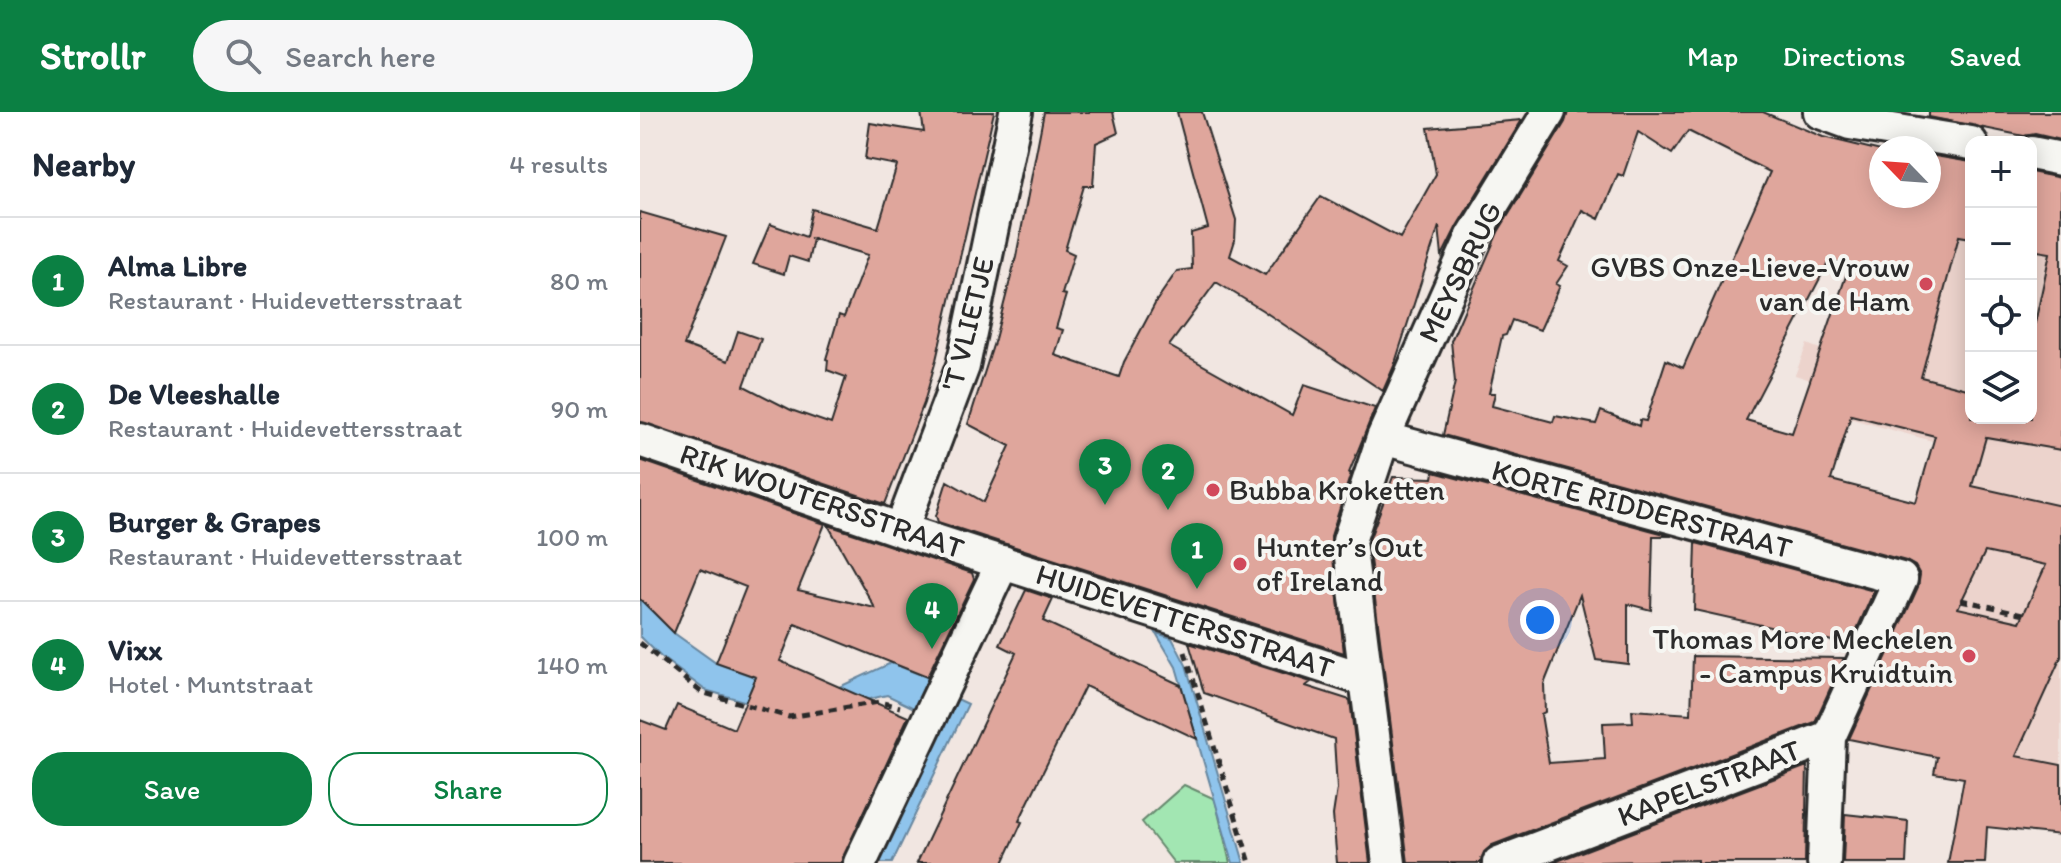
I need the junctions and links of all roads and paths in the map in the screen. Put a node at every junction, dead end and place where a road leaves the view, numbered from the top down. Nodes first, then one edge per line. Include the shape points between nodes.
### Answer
1 (1016, 112) edge
2 (1549, 112) edge
3 (1820, 112) edge
4 (1965, 142) edge
5 (2037, 154) edge
6 (2061, 159) edge
7 (1383, 438) junction
8 (640, 440) edge
9 (901, 530) junction
10 (1003, 562) junction
11 (1961, 600) dead end
12 (2024, 614) dead end
13 (1173, 617) junction
14 (640, 643) edge
15 (1366, 680) junction
16 (928, 720) junction
17 (1829, 737) junction
18 (860, 863) edge
19 (1250, 863) edge
20 (1389, 863) edge
21 (1499, 863) edge
22 (1824, 863) edge

1 - 9 street, 'T VLIETJE via 963,366
2 - 7 street, MEYSBRUG via 1473,236
3 - 4 street via 1850,123
5 - 6 street
7 - 15 street, MEYSBRUG via 1349,541
7 - 17 street, KORTE RIDDERSTRAAT via 1901,579
8 - 9 street, RIK WOUTERSSTRAAT
9 - 10 street, RIK WOUTERSSTRAAT
10 - 13 street, HUIDEVETTERSSTRAAT
10 - 16 street
11 - 12 path
13 - 15 street, HUIDEVETTERSSTRAAT
13 - 19 path
14 - 16 path via 701,692 749,707 789,717 879,702
15 - 20 street, MEYSBRUG
16 - 18 street
17 - 21 street, KAPELSTRAAT
17 - 22 street

